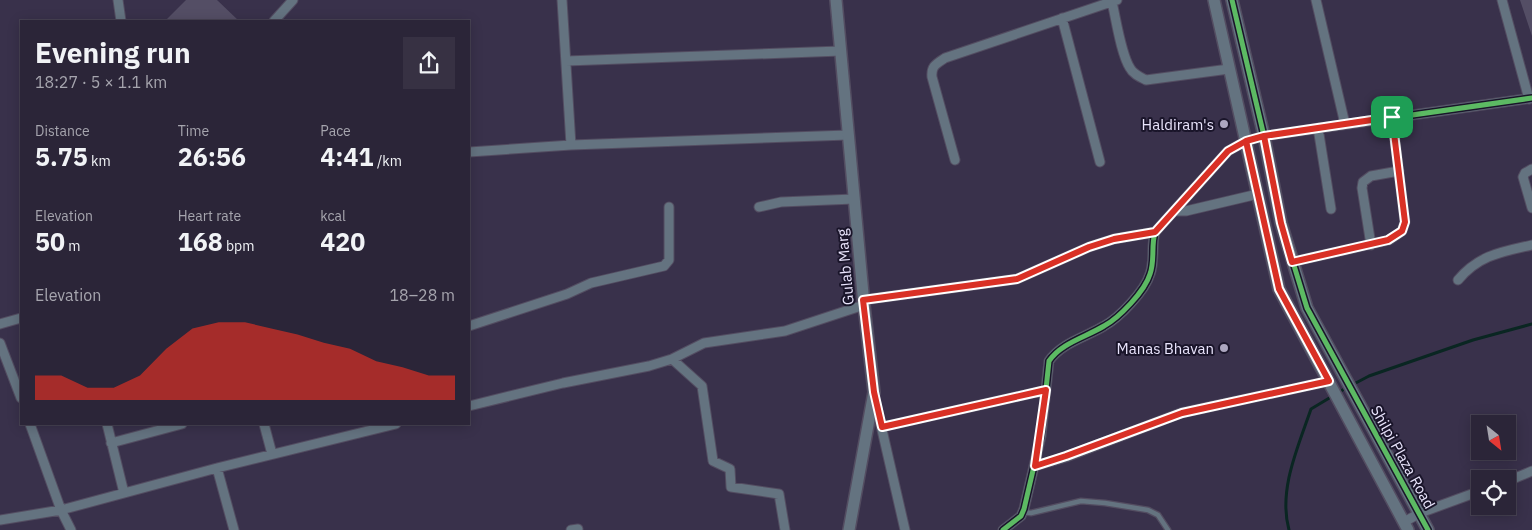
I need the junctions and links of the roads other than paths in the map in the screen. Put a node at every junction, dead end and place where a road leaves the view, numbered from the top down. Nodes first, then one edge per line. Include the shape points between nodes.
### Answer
1 (118, 0) edge
2 (293, 0) edge
3 (562, 0) edge
4 (836, 0) edge
5 (1214, 0) edge
6 (1232, 0) edge
7 (1316, 0) edge
8 (1502, 0) edge
9 (1114, 1) edge
10 (1062, 18) junction
11 (121, 20) edge
12 (275, 20) edge
13 (841, 51) junction
14 (566, 61) junction
15 (1229, 69) junction
16 (1530, 99) edge
17 (1392, 117) junction
18 (1345, 124) junction
19 (1318, 128) junction
20 (848, 135) junction
21 (1264, 136) junction
22 (1246, 141) junction
23 (571, 145) junction
24 (470, 152) edge
25 (955, 160) dead end
26 (1100, 162) dead end
27 (1532, 168) edge
28 (1399, 171) junction
29 (1258, 194) junction
30 (854, 199) junction
31 (668, 207) dead end
32 (759, 207) dead end
33 (1532, 208) edge
34 (1331, 209) dead end
35 (1175, 211) junction
36 (1155, 232) junction
37 (1371, 244) junction
38 (1532, 244) edge
39 (1292, 262) junction
40 (1458, 280) dead end
41 (864, 302) junction
42 (20, 318) edge
43 (0, 324) edge
44 (470, 326) edge
45 (0, 343) edge
46 (672, 359) junction
47 (1329, 381) junction
48 (1046, 390) junction
49 (874, 392) junction
50 (20, 395) edge
51 (470, 406) edge
52 (30, 425) edge
53 (107, 425) edge
54 (178, 425) edge
55 (264, 425) edge
56 (392, 425) edge
57 (882, 427) junction
58 (111, 444) junction
59 (272, 454) junction
60 (1035, 466) junction
61 (217, 468) junction
62 (1532, 471) edge
63 (1516, 478) edge
64 (124, 493) junction
65 (1471, 494) edge
66 (61, 510) junction
67 (1023, 512) junction
68 (1420, 513) junction
69 (0, 520) edge
70 (1406, 526) edge
71 (71, 530) edge
72 (234, 530) edge
73 (785, 530) edge
74 (849, 530) edge
75 (905, 530) edge
76 (1003, 530) edge
77 (1168, 530) edge
78 (1428, 530) edge

1 - 11 street
2 - 12 street
3 - 14 street
4 - 13 street, Gulab Marg
5 - 15 street, Shilpi Plaza Road
6 - 21 street
7 - 18 street
8 - 16 street
9 - 10 street
9 - 15 street via 1125,56 1136,75 1146,80
10 - 25 street via 935,64 932,77
10 - 26 street
13 - 14 street
13 - 20 street, Gulab Marg
14 - 23 street
15 - 22 street, Shilpi Plaza Road
16 - 17 street
17 - 18 street
17 - 28 street
18 - 19 street
19 - 21 street
19 - 34 street
20 - 23 street
20 - 30 street, Gulab Marg
21 - 22 street
21 - 39 street
22 - 29 street, Shilpi Plaza Road
22 - 35 street via 1228,151
23 - 24 street
27 - 33 street via 1522,177
28 - 37 street via 1405,222 1402,231 1388,240
28 - 37 street via 1371,176 1363,182
29 - 35 street
29 - 47 street, Shilpi Plaza Road via 1279,289
30 - 32 street via 781,202
30 - 41 street, Gulab Marg
31 - 44 street via 669,260 664,266 591,283
35 - 36 street
36 - 41 street via 1089,247 1017,279
36 - 48 street via 1151,274 1145,284 1122,312 1106,325 1054,354 1049,361
37 - 39 street
38 - 40 street via 1492,254 1467,269
39 - 68 street, Shilpi Plaza Road via 1307,308
41 - 46 street via 785,331 704,342
41 - 49 street, Gulab Marg
42 - 43 street
45 - 50 street
46 - 51 street
46 - 73 street via 702,386 713,460 730,469 731,487 779,494
47 - 60 street via 1182,413
47 - 70 street, Shilpi Plaza Road
48 - 57 street
48 - 60 street
49 - 57 street
49 - 74 street, Gulab Marg
52 - 66 street
53 - 58 street
54 - 58 street
55 - 59 street
56 - 59 street
57 - 75 street
58 - 64 street
59 - 61 street
60 - 67 street
61 - 64 street
61 - 72 street
62 - 63 street
64 - 66 street
65 - 68 street
66 - 69 street
66 - 71 street
67 - 76 street
67 - 77 lane via 1081,501 1105,503 1148,510 1158,515
68 - 70 street
68 - 78 street, Shilpi Plaza Road

